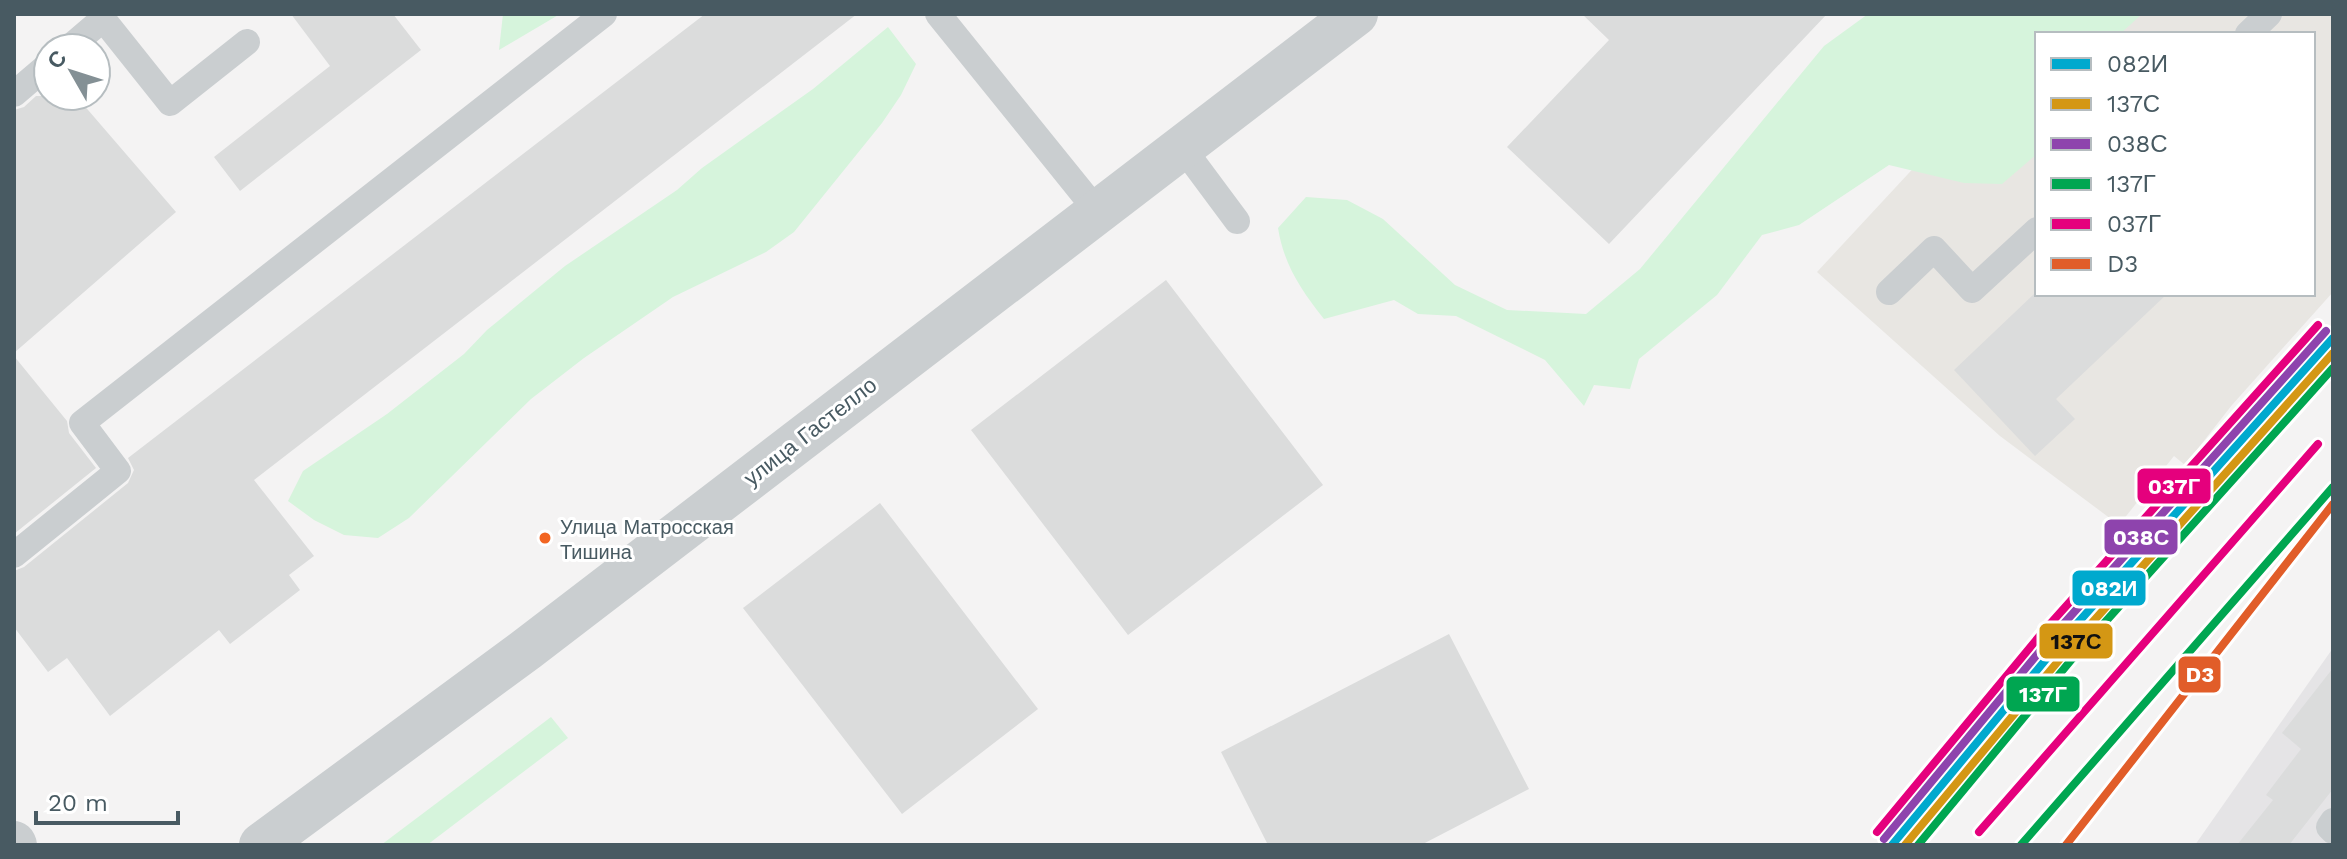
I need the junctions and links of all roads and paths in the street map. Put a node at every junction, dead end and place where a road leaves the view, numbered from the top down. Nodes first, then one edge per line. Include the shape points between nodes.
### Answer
1 (604, 14) edge
2 (938, 14) edge
3 (1356, 14) edge
4 (2269, 14) edge
5 (88, 32) edge
6 (2250, 32) edge
7 (247, 42) dead end
8 (32, 79) edge
9 (14, 94) edge
10 (1182, 147) junction
11 (1097, 211) junction
12 (1237, 221) dead end
13 (2035, 232) edge
14 (1889, 292) dead end
15 (14, 555) edge
16 (2333, 821) edge
17 (2333, 831) edge
18 (261, 845) edge

1 - 15 lane via 82,423 118,471
2 - 11 lane
3 - 10 street, улица Гастелло
4 - 6 lane
5 - 7 lane via 103,19 170,103
8 - 9 lane
10 - 11 street, улица Гастелло
10 - 12 lane
11 - 18 street, улица Гастелло via 527,649
13 - 14 lane via 1972,290 1934,249
16 - 17 lane

